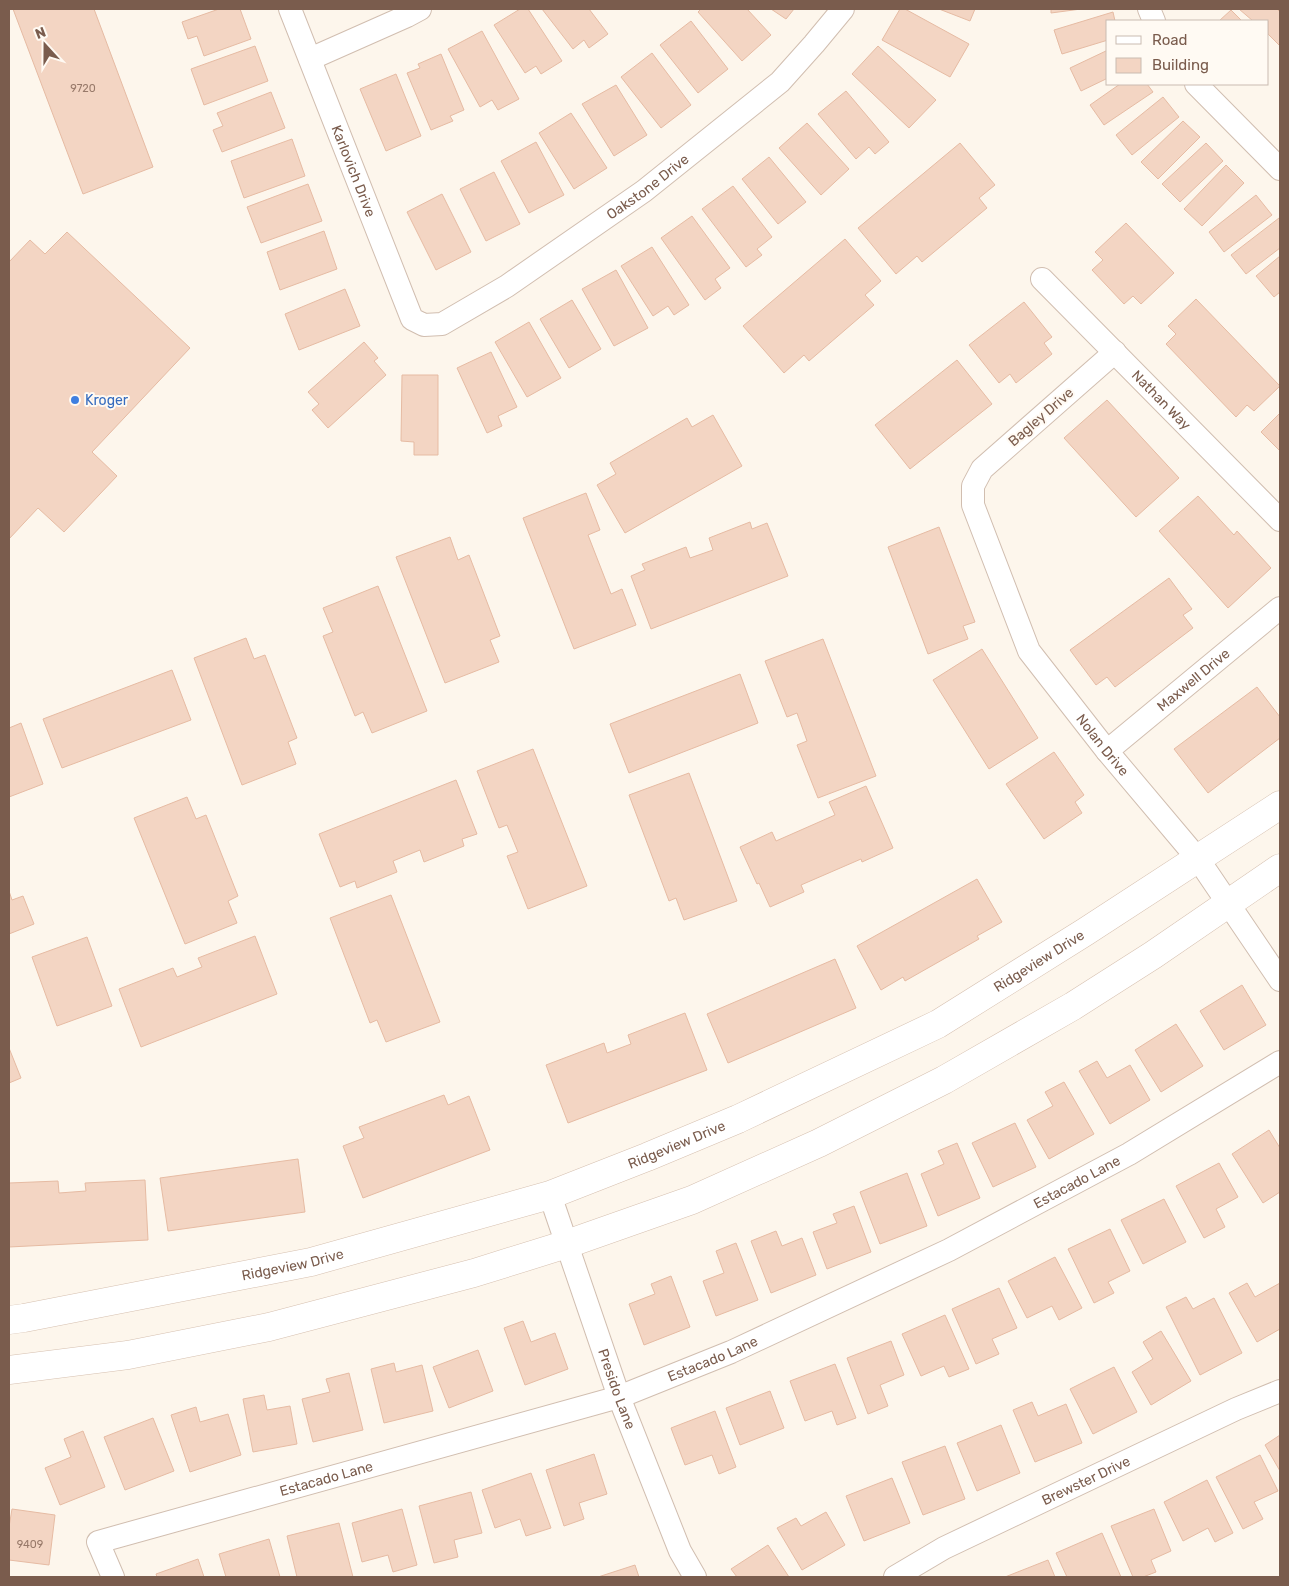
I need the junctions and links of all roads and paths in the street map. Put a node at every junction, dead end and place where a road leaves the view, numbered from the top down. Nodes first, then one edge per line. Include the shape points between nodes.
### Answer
1 (290, 9) edge
2 (420, 9) edge
3 (843, 9) edge
4 (310, 59) junction
5 (1197, 85) edge
6 (1280, 169) edge
7 (1042, 279) dead end
8 (424, 325) joint
9 (1115, 352) junction
10 (972, 486) joint
11 (1280, 520) edge
12 (1280, 608) edge
13 (1107, 751) junction
14 (1280, 805) edge
15 (1198, 859) junction
16 (1280, 868) edge
17 (1228, 904) junction
18 (1280, 980) edge
19 (1280, 1062) edge
20 (550, 1195) junction
21 (566, 1244) junction
22 (9, 1320) edge
23 (9, 1370) edge
24 (1280, 1391) edge
25 (619, 1397) junction
26 (113, 1577) edge
27 (695, 1577) edge
28 (896, 1577) edge

1 - 4 street, Karlovich Drive
2 - 4 street
3 - 8 street, Oakstone Drive via 780,82 644,191 507,286 442,324
4 - 8 street, Karlovich Drive via 412,319
5 - 6 street
7 - 9 street, Nathan Way
9 - 10 street, Bagley Drive via 982,469
9 - 11 street, Nathan Way
10 - 13 street, Nolan Drive via 973,505 1029,651
12 - 13 street, Maxwell Drive
13 - 15 street, Nolan Drive
14 - 15 main road, Ridgeview Drive
15 - 17 street, Nolan Drive
15 - 20 main road, Ridgeview Drive via 938,1024 738,1119
16 - 17 main road
17 - 18 street, Nolan Drive
17 - 21 main road via 1073,1006 944,1080 818,1143 692,1200
19 - 25 street, Estacado Lane via 1129,1154 949,1250 731,1352
20 - 21 street, Presido Lane
20 - 22 main road, Ridgeview Drive via 311,1262
21 - 23 main road via 474,1273 270,1327 128,1354
21 - 25 street, Presido Lane
24 - 28 street, Brewster Drive via 944,1548
25 - 26 street, Estacado Lane via 98,1542
25 - 27 street, Presido Lane via 680,1551

